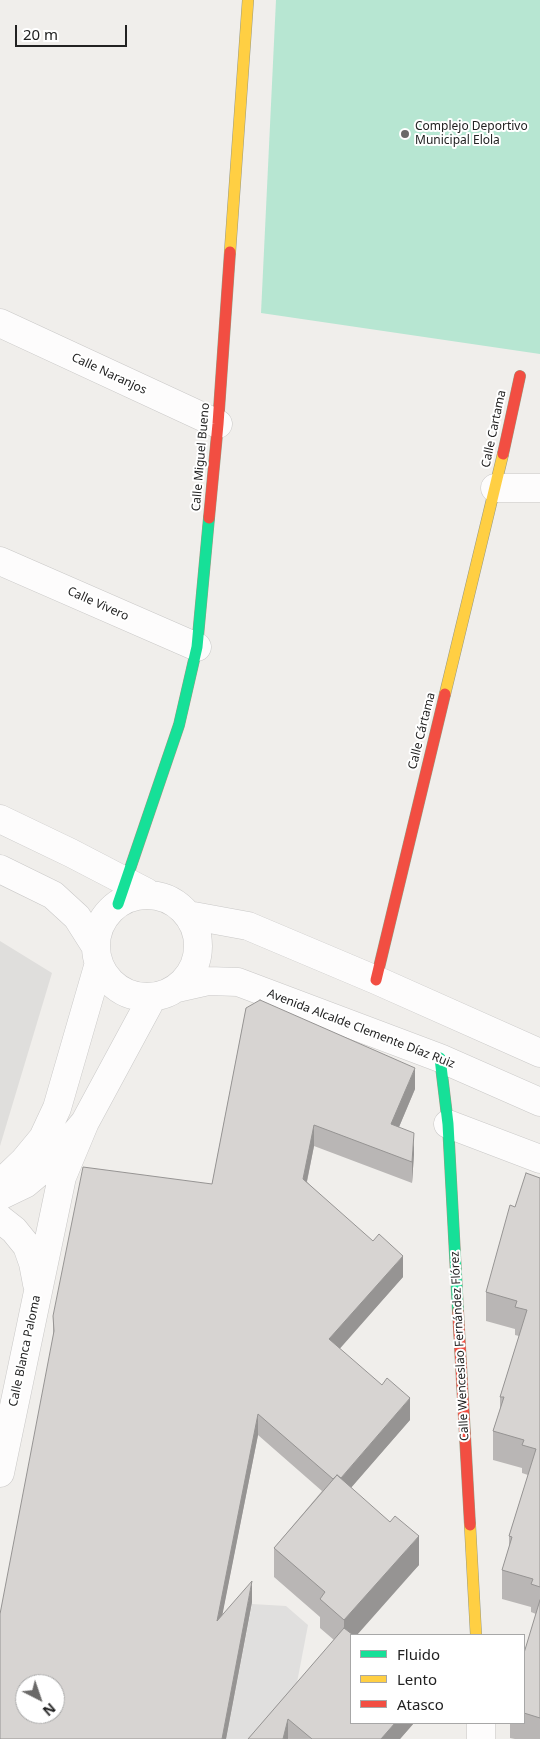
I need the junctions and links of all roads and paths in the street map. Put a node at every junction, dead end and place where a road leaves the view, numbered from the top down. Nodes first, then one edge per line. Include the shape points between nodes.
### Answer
1 (248, 0) edge
2 (0, 323) edge
3 (520, 376) dead end
4 (218, 424) junction
5 (495, 488) junction
6 (540, 488) edge
7 (0, 561) edge
8 (197, 647) junction
9 (0, 819) edge
10 (0, 869) edge
11 (122, 893) junction
12 (188, 915) junction
13 (97, 955) junction
14 (376, 980) junction
15 (177, 988) junction
16 (152, 998) junction
17 (540, 1053) edge
18 (440, 1058) junction
19 (540, 1102) edge
20 (85, 1122) junction
21 (448, 1124) junction
22 (540, 1159) edge
23 (0, 1184) edge
24 (0, 1196) edge
25 (0, 1219) edge
26 (38, 1288) junction
27 (0, 1473) edge
28 (476, 1634) edge
29 (480, 1724) edge
30 (481, 1739) edge

1 - 4 street, Calle Miguel Bueno
2 - 4 street, Calle Naranjos
3 - 5 street, Calle Cartama
4 - 8 street, Calle Miguel Bueno
5 - 6 street
5 - 14 street, Calle Cártama
7 - 8 street, Calle Vivero
8 - 11 street, Calle Miguel Bueno via 179,725
9 - 11 street
10 - 13 street via 53,895 78,917
11 - 12 street via 163,897
11 - 13 street via 99,931
12 - 14 street via 248,926
12 - 15 street via 199,944 197,961
13 - 16 street via 107,978 119,990
13 - 23 street via 57,1108 43,1138 24,1162
14 - 17 street
15 - 16 street
15 - 18 street, Avenida Alcalde Clemente Díaz Ruiz via 208,980 238,982
16 - 20 street
18 - 19 street, Avenida Alcalde Clemente Díaz Ruiz
18 - 21 street, Calle Wenceslao Fernández Flórez
20 - 24 street via 49,1164 25,1184
20 - 26 street, Calle Blanca Paloma via 62,1178
21 - 22 street
21 - 28 street, Calle Wenceslao Fernández Flórez
25 - 26 street via 27,1246
26 - 27 street, Calle Blanca Paloma
29 - 30 street

